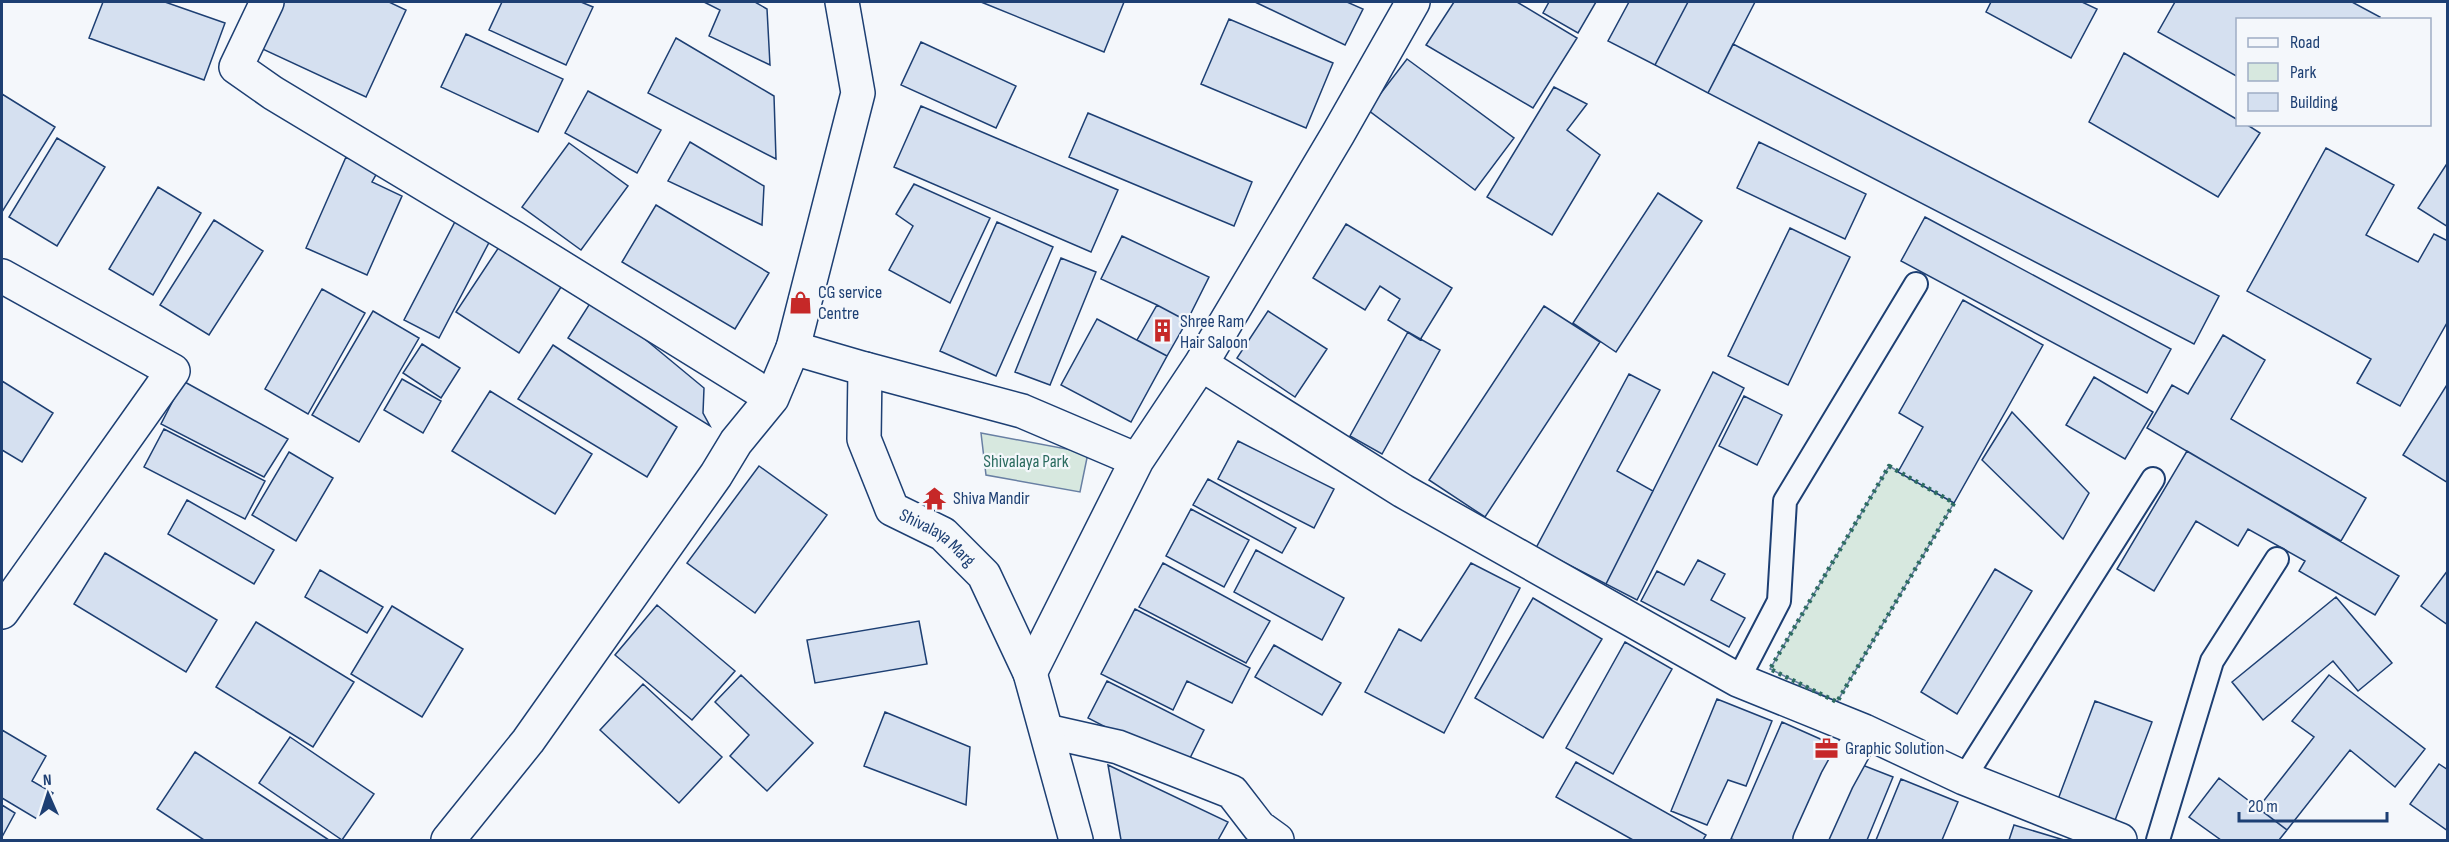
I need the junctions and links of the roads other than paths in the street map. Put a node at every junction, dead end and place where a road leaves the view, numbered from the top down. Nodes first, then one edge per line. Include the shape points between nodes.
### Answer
1 (267, 2) edge
2 (842, 2) edge
3 (1413, 2) edge
4 (2, 276) edge
5 (1916, 284) dead end
6 (793, 348) junction
7 (1201, 364) junction
8 (865, 369) junction
9 (772, 398) junction
10 (1137, 460) junction
11 (2153, 479) dead end
12 (2277, 560) dead end
13 (2, 612) edge
14 (1030, 673) junction
15 (1738, 680) junction
16 (1047, 731) junction
17 (1864, 731) junction
18 (1964, 778) junction
19 (447, 840) edge
20 (1076, 840) edge
21 (1277, 840) edge
22 (1810, 840) edge
23 (2120, 840) edge
24 (2158, 840) edge

1 - 9 street via 236,67
2 - 6 street via 858,93
3 - 7 street
4 - 13 street via 173,371
5 - 15 lane via 1785,501 1779,601
6 - 8 street
6 - 9 street
7 - 10 street
7 - 15 street via 1403,491
8 - 10 street via 1023,411
8 - 14 street, Shivalaya Marg via 864,439 892,509 943,534 984,575
9 - 19 street via 736,442 528,741
10 - 14 street
11 - 18 lane
12 - 24 lane via 2212,661
14 - 16 street, Shivalaya Marg
15 - 17 street
16 - 20 street, Shivalaya Marg
16 - 21 street via 1118,747 1232,792 1258,827
17 - 18 street
17 - 22 street
18 - 23 street

